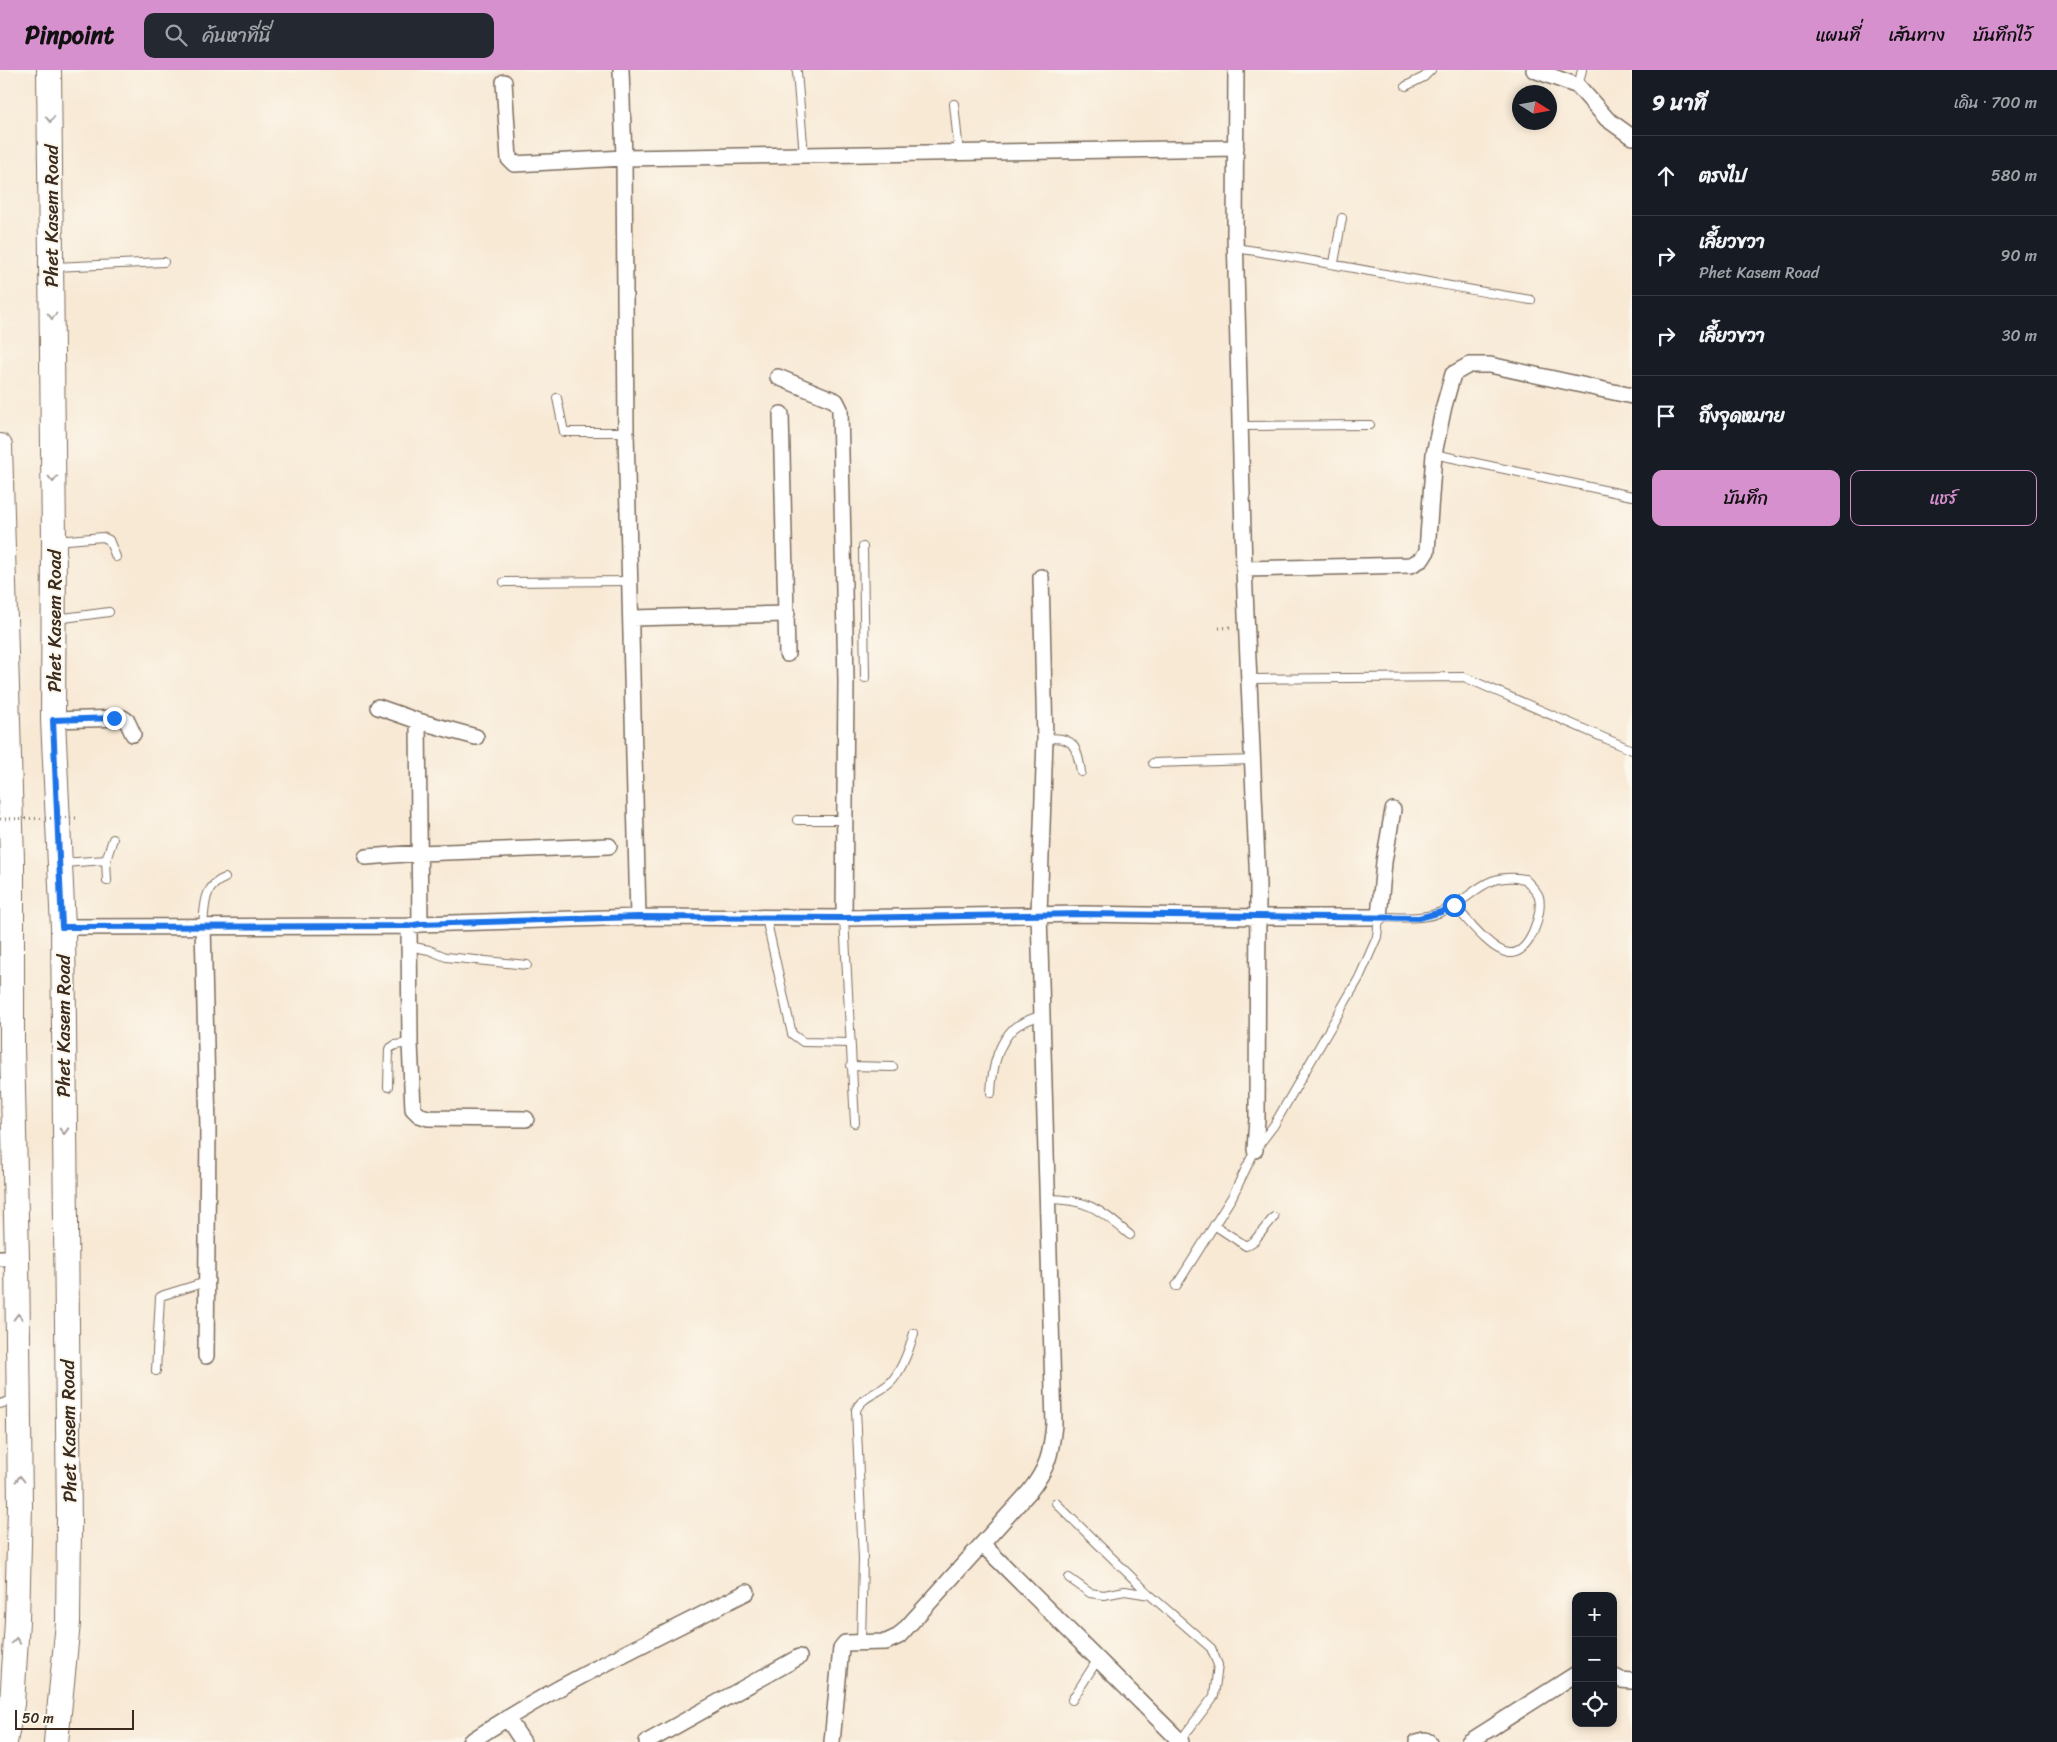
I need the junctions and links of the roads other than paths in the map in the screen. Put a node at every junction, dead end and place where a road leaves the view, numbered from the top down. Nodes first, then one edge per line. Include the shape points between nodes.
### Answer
1 (49, 70) edge
2 (621, 70) edge
3 (1236, 70) edge
4 (1431, 70) edge
5 (1534, 70) edge
6 (1582, 70) edge
7 (797, 72) dead end
8 (504, 82) dead end
9 (1406, 86) dead end
10 (1578, 86) junction
11 (954, 104) dead end
12 (1632, 136) edge
13 (1236, 148) junction
14 (959, 153) junction
15 (804, 156) junction
16 (624, 158) junction
17 (1342, 218) dead end
18 (1236, 248) junction
19 (164, 262) dead end
20 (1334, 263) junction
21 (52, 267) junction
22 (1531, 300) dead end
23 (778, 378) dead end
24 (1632, 396) edge
25 (557, 398) dead end
26 (781, 414) dead end
27 (1370, 425) dead end
28 (1240, 426) junction
29 (626, 432) junction
30 (0, 446) edge
31 (1434, 454) junction
32 (1632, 496) edge
33 (54, 541) junction
34 (863, 547) dead end
35 (116, 558) dead end
36 (1244, 569) junction
37 (1040, 577) dead end
38 (631, 581) junction
39 (504, 582) dead end
40 (109, 612) dead end
41 (787, 614) junction
42 (632, 618) junction
43 (54, 619) junction
44 (864, 634) junction
45 (845, 635) junction
46 (787, 654) dead end
47 (866, 678) dead end
48 (1250, 679) junction
49 (378, 707) dead end
50 (53, 720) junction
51 (418, 721) junction
52 (134, 734) dead end
53 (476, 737) dead end
54 (1045, 738) junction
55 (1632, 750) edge
56 (1253, 760) junction
57 (1153, 763) dead end
58 (1081, 772) dead end
59 (5, 789) edge
60 (1393, 810) dead end
61 (797, 820) dead end
62 (845, 820) junction
63 (113, 840) dead end
64 (609, 846) dead end
65 (419, 853) junction
66 (366, 857) dead end
67 (106, 860) junction
68 (61, 863) junction
69 (224, 878) dead end
70 (106, 881) dead end
71 (1454, 905) junction
72 (1039, 914) junction
73 (638, 917) junction
74 (1258, 917) junction
75 (1379, 917) junction
76 (766, 918) junction
77 (844, 918) junction
78 (415, 925) junction
79 (203, 926) junction
80 (62, 927) junction
81 (409, 946) junction
82 (527, 965) dead end
83 (1042, 1015) junction
84 (850, 1042) junction
85 (410, 1043) junction
86 (851, 1066) junction
87 (893, 1068) dead end
88 (388, 1087) dead end
89 (991, 1093) dead end
90 (526, 1119) dead end
91 (855, 1123) dead end
92 (1255, 1150) junction
93 (1047, 1199) junction
94 (1274, 1217) dead end
95 (1214, 1225) junction
96 (1130, 1235) dead end
97 (9, 1258) edge
98 (206, 1282) junction
99 (1176, 1286) dead end
100 (914, 1333) dead end
101 (206, 1356) dead end
102 (156, 1371) dead end
103 (9, 1401) edge
104 (1056, 1503) dead end
105 (982, 1544) junction
106 (1069, 1578) dead end
107 (746, 1592) dead end
108 (1150, 1595) junction
109 (861, 1641) junction
110 (799, 1657) dead end
111 (1098, 1659) junction
112 (1572, 1677) edge
113 (1617, 1678) edge
114 (1632, 1681) edge
115 (1072, 1700) dead end
116 (507, 1718) junction
117 (5, 1742) edge
118 (56, 1742) edge
119 (470, 1742) edge
120 (523, 1742) edge
121 (647, 1742) edge
122 (832, 1742) edge
123 (1180, 1742) edge
124 (1417, 1742) edge
125 (1429, 1742) edge
126 (1469, 1742) edge

1 -> 21 main road, Phet Kasem Road
2 - 16 street
3 - 13 street
4 - 9 lane
5 - 10 street
6 - 10 lane
7 - 15 lane
8 - 16 street via 509,159 514,164
10 - 12 street via 1607,119
11 - 14 lane
13 - 14 street
13 - 18 street
14 - 15 street
15 - 16 street
16 - 29 street
17 - 20 lane
18 - 20 lane
18 - 28 street
19 - 21 lane
20 - 22 lane via 1419,282
21 -> 33 main road, Phet Kasem Road
23 - 45 street via 836,401 840,409
24 - 31 street via 1490,365 1469,365 1453,374
25 - 29 lane via 564,432
26 - 41 street
27 - 28 lane
28 - 36 street
29 - 38 street
30 - 59 main road
31 - 32 lane
31 - 36 street via 1427,551 1422,559 1411,565
33 - 35 lane via 103,537 108,540
33 - 43 main road, Phet Kasem Road
34 - 44 lane
36 - 48 street
37 - 54 street
38 - 39 lane
38 - 42 street
40 - 43 lane
41 - 42 street
41 - 46 street
42 - 73 street
43 - 50 main road, Phet Kasem Road
44 - 45 lane
44 - 47 lane
45 - 62 street
48 - 55 lane via 1464,677
48 - 56 street
49 - 51 street
50 - 52 street via 122,718
50 - 68 main road, Phet Kasem Road
51 - 53 street
51 - 65 street
54 - 58 lane via 1058,737 1069,741 1077,750
54 - 72 street
56 - 57 lane
56 - 74 street
59 - 97 main road via 12,1047
60 - 75 street
61 - 62 lane
62 - 77 street
63 - 67 lane
64 - 65 street
65 - 66 street
65 - 78 street
67 - 68 lane
67 - 70 lane
68 - 80 main road, Phet Kasem Road
69 - 79 lane via 212,885 205,899
71 - 71 lane via 1494,946 1509,953 1520,950 1532,936 1539,914 1539,896 1525,878 1508,876 1486,882
71 - 75 lane via 1419,918
72 - 74 street
72 - 77 street
72 - 83 street
73 - 76 street
73 - 78 street
74 - 75 street
74 - 92 street via 1258,1118
75 - 92 lane via 1377,937 1360,978 1274,1125
76 - 77 street
76 - 84 lane via 792,1034 803,1042
77 - 84 lane
78 - 79 street
78 - 81 street
79 - 80 street
79 - 98 street via 208,1128
80 -> 118 main road, Phet Kasem Road via 70,1525 68,1623
81 - 82 lane via 446,957
81 - 85 street
83 - 89 lane via 1015,1028 1001,1044
83 - 93 street
84 - 86 lane
85 - 88 lane via 389,1049
85 - 90 street via 413,1109 419,1115 428,1118
86 - 87 lane
86 - 91 lane
92 - 95 lane
93 - 96 lane via 1085,1203 1102,1211
93 - 105 street via 1052,1449 1043,1475
94 - 95 lane via 1254,1242 1246,1246
95 - 99 lane
103 -> 97 main road
98 - 101 street
98 - 102 lane via 160,1297
100 - 109 lane via 891,1382 862,1401 856,1410 863,1559
117 -> 103 main road via 12,1704 20,1505
104 - 108 lane
105 - 109 street via 899,1636 886,1642
105 - 111 street
106 - 108 lane via 1090,1592 1104,1595 1125,1591
107 - 116 street
108 - 123 lane via 1211,1648 1218,1665 1214,1696
109 - 122 street via 845,1643 841,1648
110 - 121 street
111 - 115 lane
111 - 123 street
112 - 126 street
113 - 114 street
116 - 119 street
116 - 120 street
124 - 125 street

